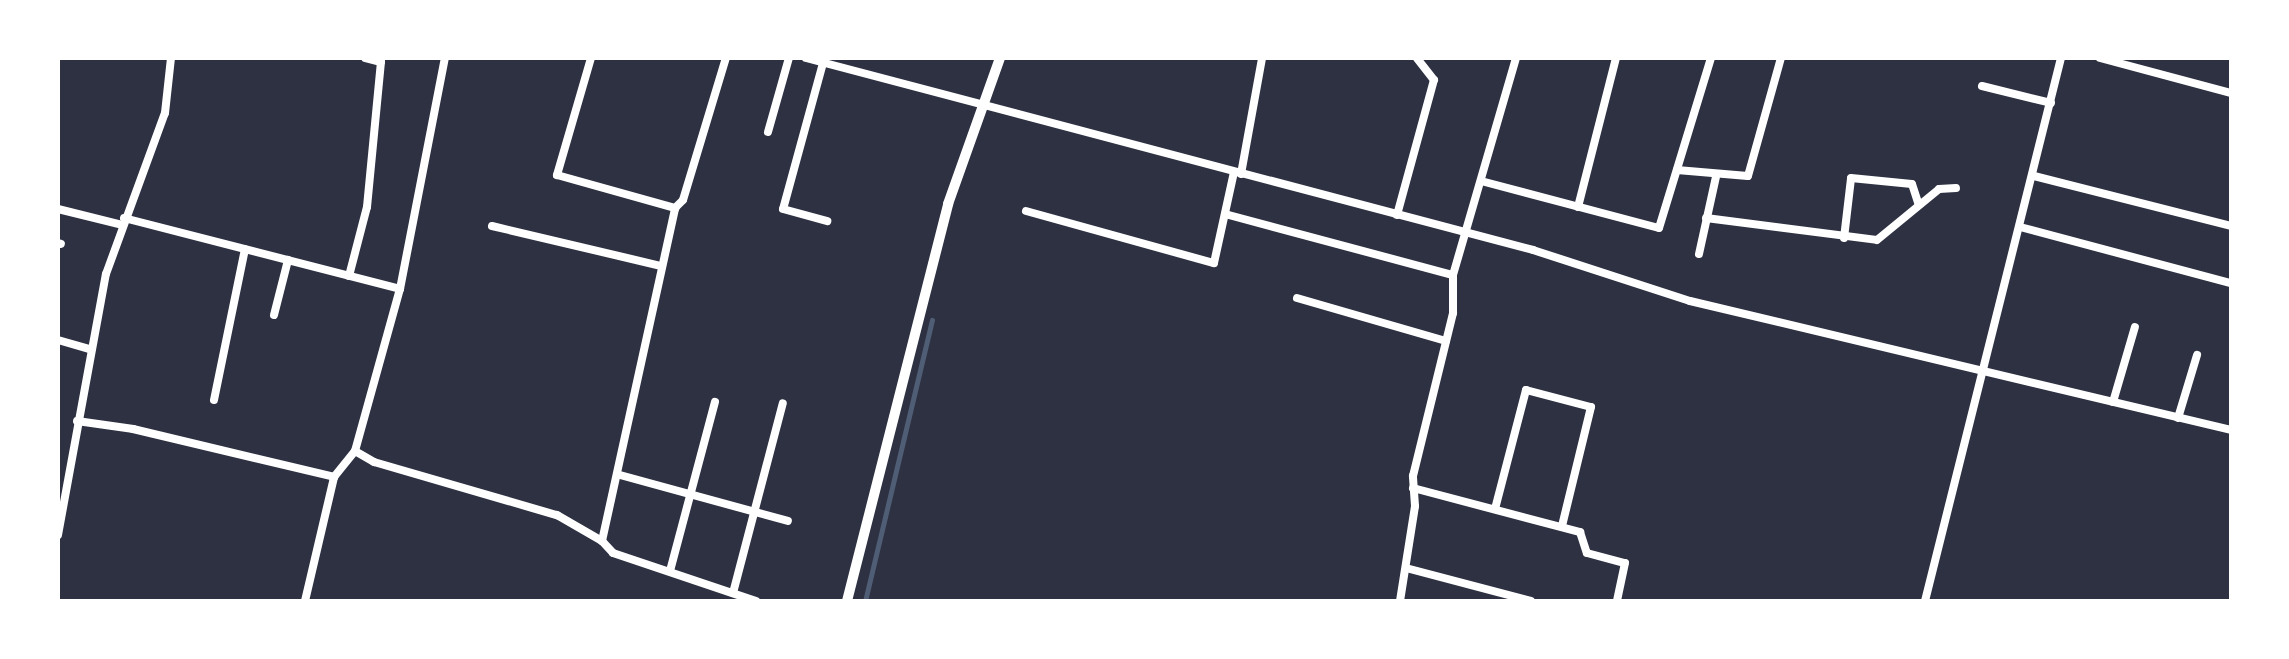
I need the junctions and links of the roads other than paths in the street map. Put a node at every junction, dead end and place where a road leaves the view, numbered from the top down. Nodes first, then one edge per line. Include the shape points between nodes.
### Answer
1 (171, 58) edge
2 (365, 58) edge
3 (445, 58) edge
4 (591, 58) edge
5 (726, 58) edge
6 (789, 58) edge
7 (806, 58) edge
8 (1000, 58) edge
9 (1262, 58) edge
10 (1417, 58) edge
11 (1516, 58) edge
12 (1616, 58) edge
13 (1711, 58) edge
14 (1781, 58) edge
15 (2061, 58) edge
16 (2100, 58) edge
17 (823, 63) junction
18 (1982, 86) dead end
19 (2231, 93) edge
20 (983, 102) junction
21 (2051, 103) junction
22 (768, 132) dead end
23 (1677, 170) junction
24 (1238, 173) junction
25 (2034, 176) junction
26 (1716, 177) junction
27 (1481, 181) junction
28 (1956, 188) dead end
29 (1918, 203) junction
30 (1578, 207) junction
31 (675, 208) junction
32 (58, 209) edge
33 (1026, 211) dead end
34 (1225, 214) junction
35 (1397, 215) junction
36 (1706, 218) junction
37 (827, 221) dead end
38 (123, 222) junction
39 (492, 226) dead end
40 (2231, 226) edge
41 (2020, 227) junction
42 (1467, 235) junction
43 (1844, 238) junction
44 (245, 249) junction
45 (1699, 254) dead end
46 (288, 260) junction
47 (661, 266) junction
48 (1453, 275) junction
49 (349, 276) junction
50 (2231, 283) edge
51 (400, 289) junction
52 (1297, 298) dead end
53 (274, 315) dead end
54 (2135, 327) dead end
55 (58, 340) edge
56 (1446, 341) junction
57 (90, 349) junction
58 (2197, 355) dead end
59 (1982, 372) junction
60 (214, 400) dead end
61 (715, 402) dead end
62 (2113, 402) junction
63 (783, 403) dead end
64 (2178, 418) junction
65 (77, 421) junction
66 (2231, 430) edge
67 (355, 451) junction
68 (63, 475) edge
69 (620, 475) junction
70 (334, 477) junction
71 (1413, 488) junction
72 (690, 494) junction
73 (1495, 509) junction
74 (754, 512) junction
75 (788, 521) dead end
76 (1562, 526) junction
77 (58, 535) edge
78 (602, 541) junction
79 (1406, 568) junction
80 (670, 571) junction
81 (733, 593) junction
82 (305, 601) edge
83 (756, 601) edge
84 (847, 601) edge
85 (1400, 601) edge
86 (1531, 601) edge
87 (1617, 601) edge
88 (1925, 601) edge

1 - 38 street via 165,113
2 - 49 street via 381,62 367,207
3 - 51 street
4 - 31 street via 557,175
5 - 31 street via 683,200
6 - 22 street
7 - 17 street
8 - 20 street
9 - 24 street
10 - 35 street via 1434,80
11 - 27 street
12 - 30 street
13 - 23 street
14 - 26 street via 1748,176
15 - 21 street
16 - 19 street
17 - 20 street
17 - 37 street via 783,209
18 - 21 street
20 - 24 street
20 - 84 street via 944,220
21 - 25 street
23 - 26 street
23 - 30 street via 1659,228
24 - 34 street
24 - 35 street
25 - 40 street
25 - 41 street
26 - 36 street
27 - 30 street
27 - 42 street
28 - 29 street via 1939,189
29 - 43 street via 1877,240
29 - 43 street via 1912,184 1851,178
31 - 47 street
32 - 38 street
33 - 34 street via 1214,263
34 - 48 street
35 - 42 street
36 - 43 street
36 - 45 street
38 - 44 street
38 - 57 street
39 - 47 street
41 - 50 street
41 - 59 street
42 - 48 street
42 - 59 street via 1533,250 1690,301
44 - 46 street
44 - 60 street
46 - 49 street
46 - 53 street
47 - 69 street
48 - 56 street via 1453,313
49 - 51 street
51 - 67 street
52 - 56 street
54 - 62 street
55 - 57 street
56 - 71 street
57 - 65 street
58 - 64 street
59 - 62 street
59 - 88 street
61 - 72 street
62 - 64 street
63 - 74 street
64 - 66 street
65 - 68 street
65 - 70 street via 133,429
67 - 70 street
67 - 78 street via 374,462 557,515
68 - 77 street
69 - 72 street
69 - 78 street
70 - 82 street
71 - 73 street
71 - 79 street
72 - 74 street
72 - 80 street
73 - 76 street
73 - 76 street via 1526,390 1591,407
74 - 75 street
74 - 81 street
76 - 87 street via 1580,532 1587,553 1625,563
78 - 80 street via 613,553
79 - 85 street
79 - 86 street
80 - 81 street
81 - 83 street

